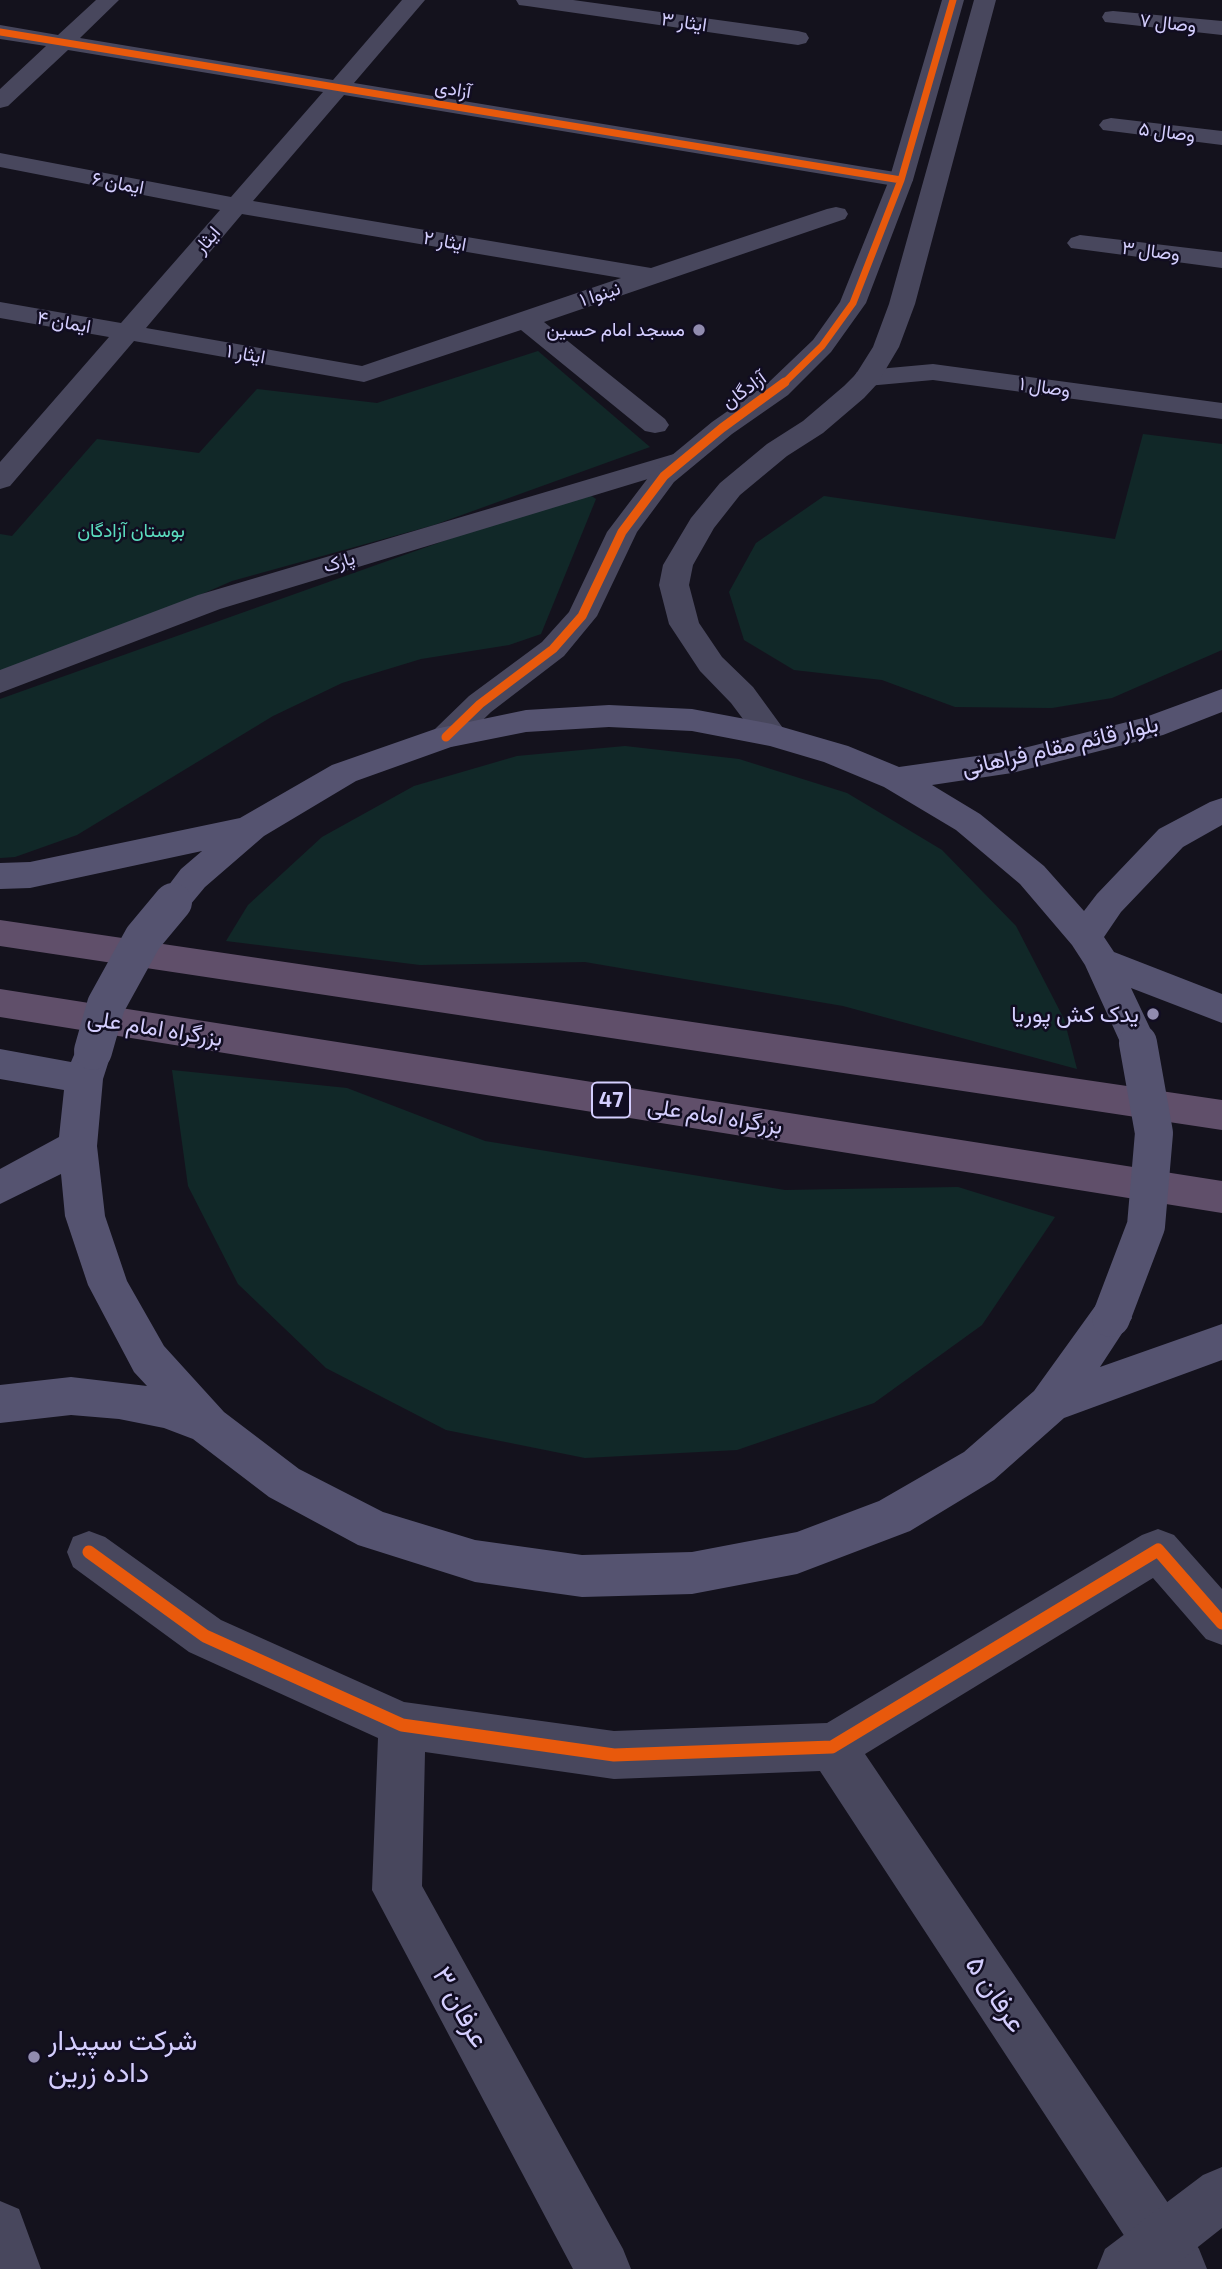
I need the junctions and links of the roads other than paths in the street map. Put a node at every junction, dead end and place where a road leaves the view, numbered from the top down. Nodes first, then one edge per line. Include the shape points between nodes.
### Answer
1 (108, 0) edge
2 (414, 0) edge
3 (527, 0) edge
4 (953, 0) edge
5 (985, 0) edge
6 (669, 9) edge
7 (1113, 17) dead end
8 (1222, 29) edge
9 (0, 32) edge
10 (798, 38) dead end
11 (64, 42) junction
12 (338, 88) junction
13 (0, 101) edge
14 (1111, 125) dead end
15 (1222, 138) edge
16 (0, 160) edge
17 (901, 180) junction
18 (237, 206) junction
19 (836, 214) dead end
20 (1080, 243) dead end
21 (1222, 260) edge
22 (652, 276) junction
23 (0, 310) edge
24 (524, 319) junction
25 (127, 333) junction
26 (364, 374) joint
27 (867, 379) junction
28 (1222, 411) edge
29 (655, 425) dead end
30 (684, 459) junction
31 (0, 480) edge
32 (0, 682) edge
33 (1222, 699) edge
34 (772, 735) junction
35 (446, 737) junction
36 (896, 779) junction
37 (1222, 810) edge
38 (252, 827) junction
39 (0, 876) edge
40 (0, 933) edge
41 (1093, 949) junction
42 (0, 1003) edge
43 (1222, 1009) edge
44 (0, 1064) edge
45 (88, 1065) junction
46 (1222, 1115) edge
47 (78, 1146) junction
48 (0, 1188) edge
49 (1222, 1197) edge
50 (1222, 1342) edge
51 (0, 1404) edge
52 (1049, 1404) junction
53 (209, 1426) junction
54 (89, 1552) dead end
55 (1222, 1623) edge
56 (402, 1725) junction
57 (832, 1747) junction
58 (1222, 2194) edge
59 (0, 2228) edge
60 (1155, 2260) edge
61 (13, 2269) edge
62 (604, 2269) edge

1 - 11 street
2 - 12 street, ایثار
3 - 6 street, ایثار ۳
4 - 17 street, آزادگان
5 - 27 street via 902,304
6 - 10 street, ایثار ۳
7 - 8 street, وصال ۷
9 - 11 street, آزادی
11 - 12 street, آزادی
11 - 13 street
12 - 17 street, آزادی
12 - 18 street, ایثار
14 - 15 street, وصال ۵
16 - 18 street, ایمان ۶
17 - 30 street, آزادگان via 853,303 822,346 778,389
18 - 22 street, ایثار ۲
18 - 25 street, ایثار
19 - 22 street, نینوا ۱
20 - 21 street, وصال ۳
22 - 24 street, نینوا ۱
23 - 25 street, ایمان ۴
24 - 26 street, نینوا ۱
24 - 29 street
25 - 26 street, ایثار ۱
25 - 31 street, ایثار
27 - 28 street, وصال ۱ via 933,372
27 - 34 street via 813,427 730,489 701,524 678,565 674,585 684,624 711,664
30 - 32 street, پارک via 208,602
30 - 35 street, آزادگان via 640,504 582,616 553,649 489,697
33 - 36 main road, بلوار قائم مقام فراهانی via 1114,737 1012,762
34 - 35 main road via 692,720 609,716 526,721
34 - 36 main road
35 - 38 main road via 344,774
36 - 41 main road via 968,822 1032,874
37 - 41 main road via 1171,838 1109,902
38 - 39 main road via 30,875
38 - 45 main road, bridge via 193,878 143,938 106,1005
40 - 46 highway
41 - 43 main road
41 - 52 main road, bridge via 1138,1043 1154,1133 1146,1226 1111,1318
42 - 49 highway, بزرگراه امام علی / 47
44 - 45 main road
45 - 47 main road
47 - 48 main road
47 - 53 main road via 85,1216 108,1285 149,1359
50 - 52 main road
51 - 53 main road via 71,1396 119,1400 165,1409
52 - 53 main road via 979,1465 894,1516 797,1553 692,1573 582,1576 475,1560 374,1530 284,1483
54 - 56 street via 205,1636
55 - 57 street via 1158,1550
56 - 57 street via 614,1755
56 - 62 street, عرفان ۳ via 397,1889
57 - 60 street, عرفان ۵
58 - 60 street
59 - 61 street

